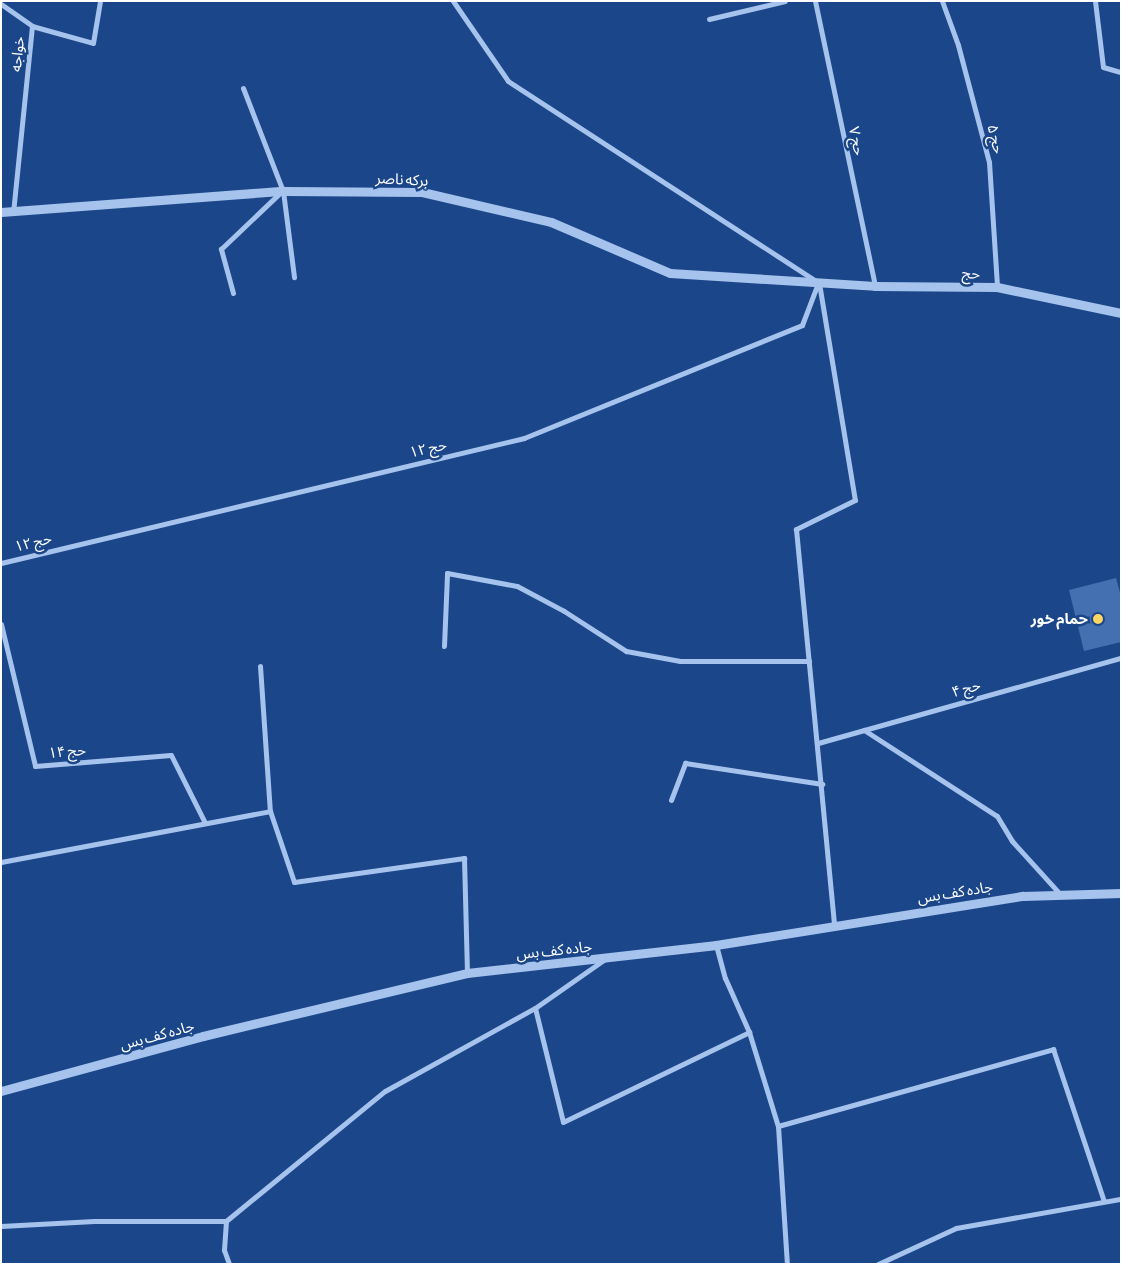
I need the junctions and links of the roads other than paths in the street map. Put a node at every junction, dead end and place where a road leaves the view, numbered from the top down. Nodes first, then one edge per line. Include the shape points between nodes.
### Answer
1 (100, 1) edge
2 (453, 1) edge
3 (785, 1) edge
4 (815, 1) edge
5 (942, 1) edge
6 (1095, 1) edge
7 (1, 4) edge
8 (710, 19) dead end
9 (32, 26) junction
10 (1121, 72) edge
11 (243, 88) dead end
12 (283, 191) junction
13 (1, 212) edge
14 (13, 212) junction
15 (294, 277) dead end
16 (819, 283) junction
17 (875, 286) junction
18 (997, 287) junction
19 (233, 293) dead end
20 (1121, 313) edge
21 (1, 563) edge
22 (1, 624) edge
23 (444, 646) dead end
24 (1121, 658) edge
25 (810, 661) junction
26 (260, 666) dead end
27 (864, 730) junction
28 (818, 743) junction
29 (822, 784) junction
30 (671, 800) dead end
31 (270, 811) junction
32 (205, 823) junction
33 (1, 862) edge
34 (1121, 893) edge
35 (1061, 895) junction
36 (834, 925) junction
37 (716, 945) junction
38 (606, 958) junction
39 (467, 972) junction
40 (535, 1008) junction
41 (749, 1032) junction
42 (1, 1091) edge
43 (778, 1126) junction
44 (1121, 1199) edge
45 (1104, 1201) junction
46 (226, 1221) junction
47 (1, 1226) edge
48 (229, 1264) edge
49 (787, 1264) edge
50 (878, 1264) edge

1 - 9 street via 93,43
2 - 16 street via 508,81
3 - 8 street
4 - 17 street, حج ۷
5 - 18 street, حج ۵ via 958,45 989,162
6 - 10 street via 1104,67
7 - 9 street, خواجه
9 - 14 street, خواجه
11 - 12 street
12 - 14 street, برکه ناصر
12 - 15 street
12 - 16 street, برکه ناصر via 422,192 551,222 670,272
12 - 19 street via 220,249
13 - 14 street, برکه ناصر
16 - 17 street, حج
16 - 21 street, حج ۱۲ via 802,325 524,438
16 - 25 street via 855,500 796,529
17 - 18 street, حج
18 - 20 street, حج
22 - 32 street, حج ۱۴ via 35,766 171,755
23 - 25 street via 447,572 518,586 626,651 680,661
24 - 27 street, حج ۴
25 - 28 street
26 - 31 street
27 - 28 street, حج ۴
27 - 35 street via 997,816 1012,841
28 - 29 street
29 - 30 street via 685,763
29 - 36 street
31 - 32 street
31 - 39 street via 294,882 464,858
32 - 33 street
34 - 35 street, جاده کف بس
35 - 36 street, جاده کف بس via 1023,896
36 - 37 street, جاده کف بس
37 - 38 street, جاده کف بس
37 - 41 street via 725,978
38 - 39 street, جاده کف بس
38 - 40 street
39 - 42 street, جاده کف بس via 203,1036
40 - 41 street via 563,1122
40 - 46 street via 385,1091
41 - 43 street
43 - 45 street via 1053,1049
43 - 49 street
44 - 45 street
45 - 50 street via 956,1228
46 - 47 street via 94,1221
46 - 48 street via 224,1250

